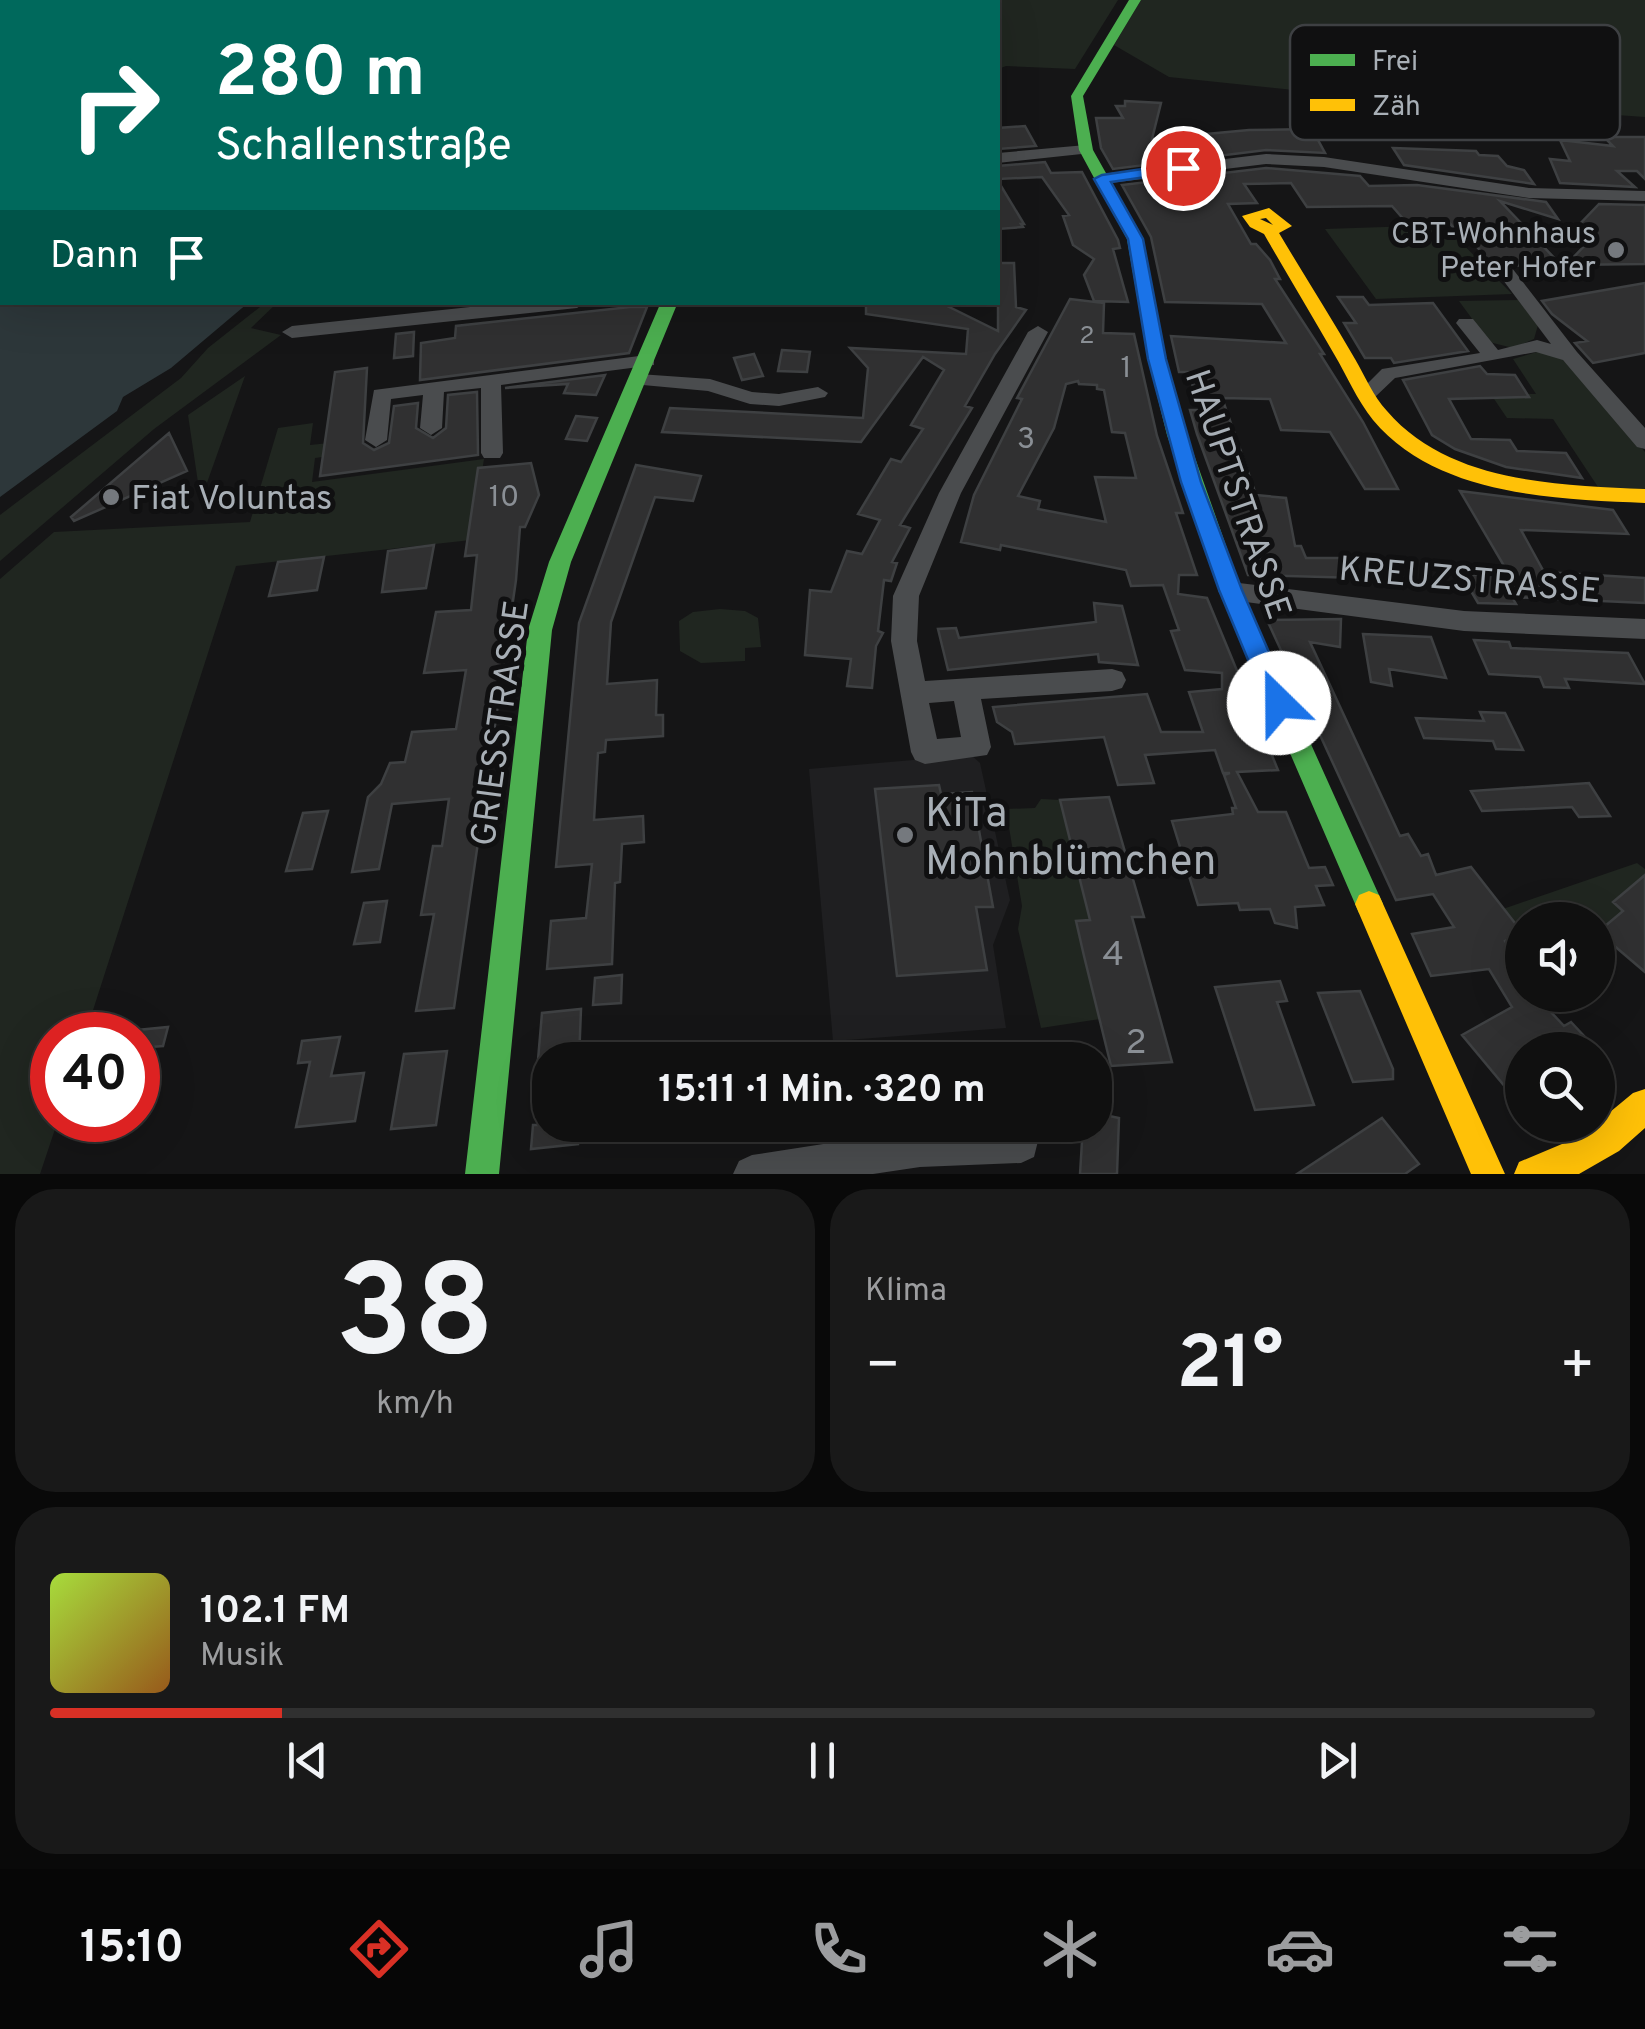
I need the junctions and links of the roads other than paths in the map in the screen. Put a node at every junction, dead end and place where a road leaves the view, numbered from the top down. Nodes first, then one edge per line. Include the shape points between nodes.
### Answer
1 (1134, 0) edge
2 (1086, 150) junction
3 (1000, 158) edge
4 (1102, 179) junction
5 (1645, 196) edge
6 (1270, 231) dead end
7 (1506, 272) dead end
8 (548, 305) edge
9 (669, 305) edge
10 (1466, 324) dead end
11 (292, 332) dead end
12 (1038, 332) dead end
13 (1543, 337) junction
14 (1494, 358) junction
15 (1350, 365) junction
16 (644, 371) junction
17 (1389, 373) junction
18 (492, 380) junction
19 (434, 387) junction
20 (818, 393) dead end
21 (1368, 394) junction
22 (431, 428) dead end
23 (376, 440) dead end
24 (1645, 442) edge
25 (492, 453) dead end
26 (1645, 496) edge
27 (1230, 590) junction
28 (1645, 628) edge
29 (1112, 680) dead end
30 (965, 690) junction
31 (913, 692) junction
32 (1645, 1105) edge
33 (896, 1142) edge
34 (992, 1142) edge
35 (1021, 1142) edge
36 (482, 1174) edge
37 (752, 1174) edge
38 (1488, 1174) edge
39 (1532, 1174) edge

1 - 2 street, HAUPTSTRASSE via 1077,96
2 - 3 street
2 - 4 street, HAUPTSTRASSE
4 - 5 street via 1266,158 1528,193
4 - 27 street, HAUPTSTRASSE via 1136,239 1176,435
6 - 15 street
7 - 13 street
8 - 11 street
9 - 16 street, GRIESSTRASSE
10 - 14 street
12 - 31 street via 950,493 906,596 904,641
13 - 14 street
13 - 24 street via 1570,356
14 - 17 street
15 - 17 street
15 - 21 street
16 - 18 street
16 - 20 street via 750,398
16 - 36 street, GRIESSTRASSE via 560,562 540,630
17 - 21 street
18 - 19 street
18 - 25 street
19 - 22 street
19 - 23 street via 381,394
21 - 26 street via 1381,418 1404,438 1471,475 1508,486
27 - 28 street, KREUZSTRASSE via 1464,620
27 - 38 street, HAUPTSTRASSE
29 - 30 street
30 - 31 street
30 - 31 street via 977,747 925,752
32 - 39 street via 1593,1152 1561,1169
33 - 37 street
34 - 35 street

